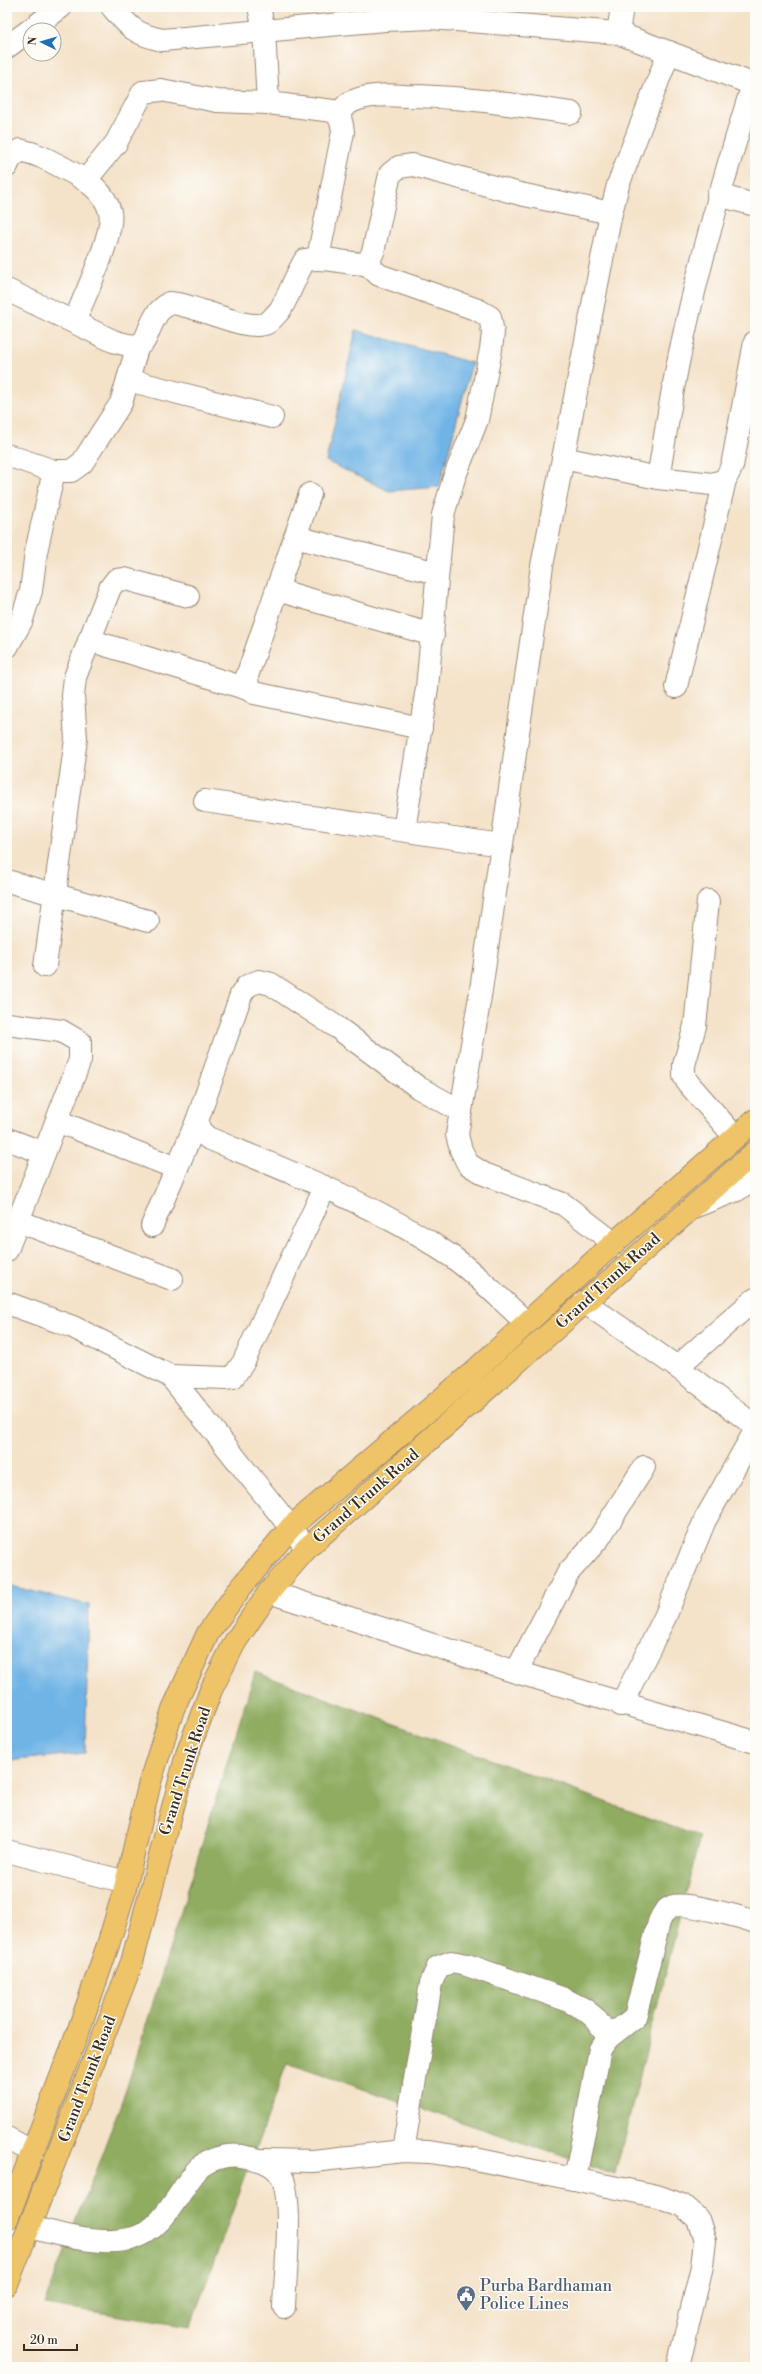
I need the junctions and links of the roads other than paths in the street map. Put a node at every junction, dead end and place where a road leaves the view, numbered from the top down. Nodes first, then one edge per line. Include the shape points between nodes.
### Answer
1 (61, 7) edge
2 (112, 7) edge
3 (259, 7) edge
4 (622, 7) edge
5 (428, 13) edge
6 (264, 30) junction
7 (618, 33) junction
8 (7, 47) edge
9 (669, 52) junction
10 (754, 85) edge
11 (268, 103) junction
12 (571, 113) dead end
13 (338, 115) junction
14 (7, 166) edge
15 (86, 180) junction
16 (718, 195) junction
17 (755, 205) edge
18 (611, 213) junction
19 (318, 258) junction
20 (367, 264) junction
21 (7, 290) edge
22 (74, 322) junction
23 (755, 342) edge
24 (138, 346) junction
25 (128, 380) junction
26 (272, 417) dead end
27 (7, 455) edge
28 (563, 458) junction
29 (54, 472) junction
30 (658, 478) junction
31 (725, 480) junction
32 (310, 494) dead end
33 (295, 537) junction
34 (437, 573) junction
35 (277, 590) junction
36 (188, 596) dead end
37 (14, 618) edge
38 (433, 635) junction
39 (89, 640) junction
40 (7, 647) edge
41 (676, 687) dead end
42 (248, 689) junction
43 (421, 728) junction
44 (205, 801) dead end
45 (404, 830) junction
46 (501, 845) junction
47 (7, 881) edge
48 (55, 894) junction
49 (708, 901) dead end
50 (148, 921) dead end
51 (45, 966) dead end
52 (7, 1024) edge
53 (461, 1111) junction
54 (755, 1120) edge
55 (57, 1121) junction
56 (197, 1121) junction
57 (735, 1137) junction
58 (7, 1139) edge
59 (755, 1152) edge
60 (44, 1153) junction
61 (176, 1168) junction
62 (755, 1177) edge
63 (325, 1187) junction
64 (691, 1208) junction
65 (18, 1221) junction
66 (152, 1226) dead end
67 (614, 1242) junction
68 (7, 1250) edge
69 (172, 1279) dead end
70 (755, 1299) edge
71 (584, 1302) junction
72 (7, 1303) edge
73 (527, 1323) junction
74 (677, 1367) junction
75 (170, 1376) junction
76 (755, 1426) edge
77 (755, 1431) edge
78 (644, 1467) dead end
79 (291, 1528) junction
80 (307, 1548) junction
81 (269, 1592) junction
82 (516, 1672) junction
83 (621, 1705) junction
84 (755, 1742) edge
85 (7, 1851) edge
86 (126, 1882) junction
87 (755, 1922) edge
88 (609, 2037) junction
89 (7, 2138) edge
90 (403, 2151) junction
91 (33, 2152) junction
92 (264, 2160) junction
93 (575, 2179) junction
94 (7, 2220) edge
95 (29, 2227) junction
96 (7, 2284) edge
97 (284, 2307) dead end
98 (678, 2367) edge

1 - 8 street
2 - 6 street via 141,35 162,40
3 - 6 street
4 - 7 street
5 - 6 street
5 - 7 street
6 - 11 street
7 - 9 street
9 - 10 street
9 - 18 street via 618,185
10 - 16 street
11 - 13 street via 333,111
11 - 15 street via 217,101 161,90 143,92 116,144
12 - 13 street via 436,96 387,95 364,97 350,102
13 - 19 street via 342,121 343,132
14 - 15 street via 10,159 20,150 35,153
15 - 22 street via 103,196 110,213 109,233
16 - 17 street
16 - 30 street via 681,346
18 - 20 street via 520,194 413,165 399,167 390,174 373,252
18 - 28 street
19 - 20 street
19 - 24 street via 305,260 280,310 267,323 256,325 222,318 180,303 168,303 157,313 146,340
20 - 34 street via 379,275 478,310 490,317 493,338 478,413 446,503
21 - 22 street
22 - 24 street via 113,341
23 - 31 street via 732,466
24 - 25 street
25 - 26 street
25 - 29 street via 121,403 82,463 71,471
27 - 29 street
28 - 30 street
28 - 46 street via 542,566
29 - 37 street via 37,544 31,591
30 - 31 street via 712,484
31 - 41 street
32 - 33 street
33 - 34 street
33 - 35 street
34 - 38 street
35 - 38 street
35 - 42 street via 247,676
36 - 39 street via 124,579 116,580 110,588
37 - 40 street
38 - 43 street
39 - 42 street
39 - 48 street via 75,677 72,696 76,739
42 - 43 street via 254,693
43 - 45 street
44 - 45 street
45 - 46 street
46 - 53 street
47 - 48 street
48 - 50 street
48 - 51 street
49 - 57 street via 695,1026 686,1054 684,1076 688,1084
52 - 55 street via 61,1031 80,1042 80,1060
53 - 56 street via 420,1088 338,1028 271,984 259,981 247,986 242,995
53 - 67 street via 457,1135 460,1150 468,1164 484,1174 563,1204
54 - 57 highway, Grand Trunk Road
55 - 60 street
55 - 61 street
56 - 61 street
56 - 63 street via 200,1131 208,1138
57 - 67 highway, Grand Trunk Road
58 - 60 street
59 - 64 highway, Grand Trunk Road
60 - 65 street
61 - 66 street
62 - 64 street via 737,1190
63 - 73 street via 359,1201 453,1257
63 - 75 street via 244,1363 236,1374 227,1378
64 - 71 highway, Grand Trunk Road
65 - 68 street
65 - 69 street
67 - 73 highway, Grand Trunk Road
70 - 74 street
71 - 74 street
71 - 80 highway, Grand Trunk Road
72 - 75 street via 73,1327
73 - 79 highway, Grand Trunk Road
74 - 76 street
75 - 79 street
77 - 83 street via 704,1520 665,1617
78 - 82 street via 599,1538 568,1573
79 - 80 street
79 - 86 highway, Grand Trunk Road via 241,1587 208,1633 169,1724 150,1782
80 - 81 highway, Grand Trunk Road
81 - 82 street
81 - 95 highway, Grand Trunk Road via 235,1642 211,1690 187,1754 132,1962
82 - 83 street
83 - 84 street
85 - 86 street
86 - 91 highway, Grand Trunk Road via 106,1952
87 - 88 street via 685,1905 672,1906 663,1912 635,2017
88 - 90 street via 595,2018 564,1999 468,1965 451,1962 438,1967 431,1983
88 - 93 street via 600,2050
89 - 91 street
90 - 92 street via 313,2161
90 - 93 street via 475,2159
91 - 94 highway, Grand Trunk Road
92 - 95 street via 237,2156 214,2158 198,2169 156,2224 135,2237 106,2241 82,2239
92 - 97 street via 281,2175 288,2197
93 - 98 street via 657,2196 682,2205 698,2219 705,2241 704,2254
95 - 96 highway, Grand Trunk Road

